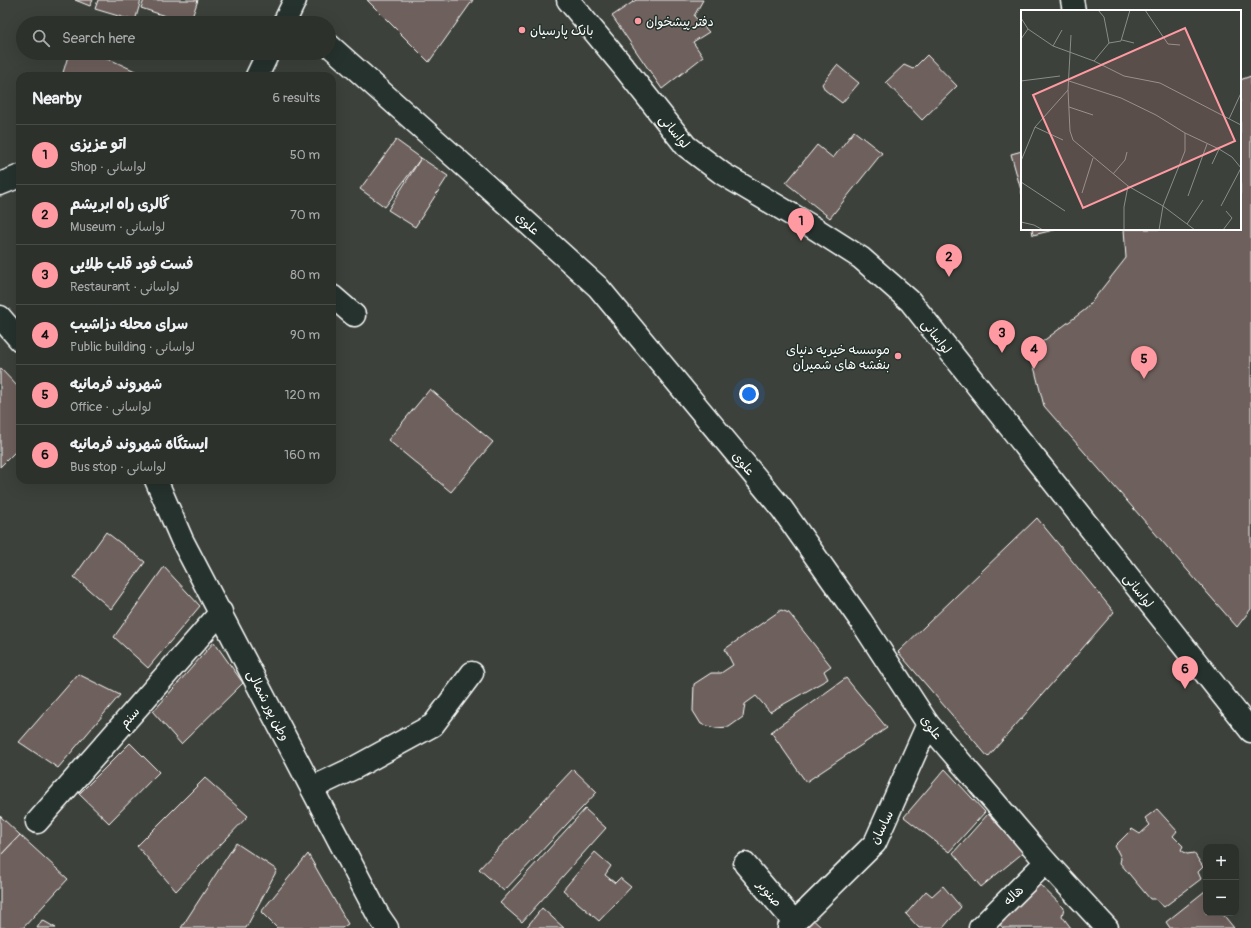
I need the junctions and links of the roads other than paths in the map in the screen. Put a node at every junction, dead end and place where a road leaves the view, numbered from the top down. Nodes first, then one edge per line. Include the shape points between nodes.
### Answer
1 (568, 0) edge
2 (1072, 0) edge
3 (1074, 10) edge
4 (336, 52) edge
5 (16, 178) edge
6 (0, 184) edge
7 (336, 299) edge
8 (354, 315) dead end
9 (0, 317) edge
10 (16, 335) edge
11 (158, 484) edge
12 (221, 612) junction
13 (472, 673) dead end
14 (928, 724) junction
15 (1251, 731) edge
16 (312, 788) junction
17 (37, 822) dead end
18 (1046, 862) junction
19 (745, 864) dead end
20 (378, 924) edge
21 (792, 926) edge
22 (980, 928) edge
23 (1107, 928) edge

1 - 15 street, لواسانی via 686,146 723,174 861,258 910,301
2 - 3 street
4 - 14 street, علوی via 598,288 782,509 861,621
5 - 6 street
7 - 8 street
9 - 10 street
11 - 12 street, وطن پور شمالی via 182,540
12 - 16 street, وطن پور شمالی
12 - 17 street, سنم
13 - 16 street via 433,725
14 - 18 street, علوی
14 - 21 street, ساسان via 875,843
16 - 20 street, وطن پور شمالی
18 - 22 street, هاله
18 - 23 street, علوی
19 - 21 street, صنوبر

